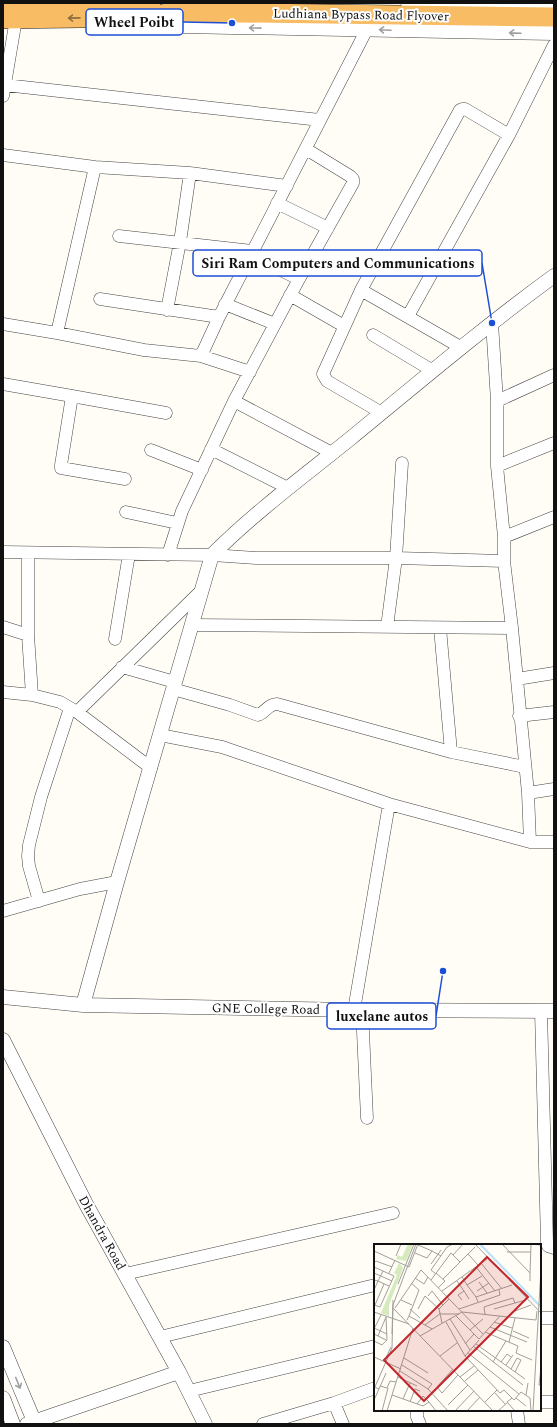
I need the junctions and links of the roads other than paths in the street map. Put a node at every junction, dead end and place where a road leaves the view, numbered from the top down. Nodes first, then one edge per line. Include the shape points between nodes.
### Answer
1 (3, 3) edge
2 (408, 3) edge
3 (554, 7) edge
4 (143, 8) edge
5 (554, 17) edge
6 (10, 19) edge
7 (366, 29) junction
8 (554, 33) edge
9 (554, 45) edge
10 (4, 91) edge
11 (320, 120) junction
12 (509, 135) junction
13 (306, 148) junction
14 (3, 155) edge
15 (95, 167) junction
16 (190, 173) junction
17 (287, 186) junction
18 (277, 203) junction
19 (328, 228) junction
20 (119, 236) dead end
21 (180, 242) junction
22 (251, 253) junction
23 (554, 276) edge
24 (299, 279) junction
25 (361, 290) junction
26 (290, 295) junction
27 (100, 299) dead end
28 (226, 304) junction
29 (167, 310) junction
30 (408, 316) junction
31 (219, 317) junction
32 (492, 323) junction
33 (3, 324) edge
34 (275, 324) junction
35 (344, 326) junction
36 (56, 333) junction
37 (373, 335) dead end
38 (462, 348) junction
39 (201, 356) junction
40 (433, 371) junction
41 (250, 372) junction
42 (554, 375) edge
43 (3, 384) edge
44 (72, 396) junction
45 (234, 401) junction
46 (497, 401) junction
47 (166, 413) dead end
48 (382, 413) junction
49 (554, 443) edge
50 (211, 449) junction
51 (151, 450) dead end
52 (332, 453) junction
53 (402, 463) dead end
54 (497, 466) junction
55 (202, 470) junction
56 (125, 479) dead end
57 (288, 488) junction
58 (126, 512) dead end
59 (554, 517) edge
60 (177, 523) junction
61 (504, 537) junction
62 (3, 552) edge
63 (28, 553) junction
64 (129, 554) junction
65 (168, 555) junction
66 (212, 555) junction
67 (396, 558) junction
68 (504, 561) junction
69 (202, 590) junction
70 (192, 625) junction
71 (3, 626) edge
72 (387, 627) junction
73 (440, 628) junction
74 (512, 628) junction
75 (28, 635) junction
76 (115, 639) dead end
77 (122, 667) junction
78 (554, 673) edge
79 (517, 679) junction
80 (174, 686) junction
81 (3, 692) edge
82 (32, 695) junction
83 (73, 710) junction
84 (554, 712) edge
85 (519, 716) junction
86 (160, 735) junction
87 (451, 752) junction
88 (525, 767) junction
89 (150, 768) junction
90 (554, 789) edge
91 (528, 793) junction
92 (390, 804) junction
93 (530, 842) junction
94 (554, 842) edge
95 (117, 882) junction
96 (39, 901) junction
97 (3, 911) edge
98 (3, 997) edge
99 (83, 1005) junction
100 (358, 1010) junction
101 (548, 1011) edge
102 (3, 1040) edge
103 (367, 1118) dead end
104 (393, 1213) dead end
105 (554, 1248) edge
106 (124, 1274) junction
107 (374, 1285) edge
108 (541, 1318) edge
109 (554, 1318) edge
110 (160, 1337) junction
111 (374, 1346) edge
112 (3, 1347) edge
113 (179, 1372) junction
114 (374, 1388) edge
115 (189, 1391) junction
116 (3, 1398) edge
117 (541, 1402) edge
118 (554, 1402) edge
119 (334, 1403) junction
120 (417, 1411) edge
121 (517, 1411) edge
122 (32, 1423) edge
123 (13, 1424) edge
124 (205, 1424) edge
125 (263, 1424) edge
126 (343, 1424) edge
127 (420, 1424) edge
128 (519, 1424) edge

1 - 4 highway
2 - 3 street
4 - 5 highway, Ludhiana Bypass Road Flyover via 158,17 174,13
4 -> 6 highway
7 -> 4 street via 182,26 158,23
6 - 10 street
8 -> 7 street
7 - 11 street
9 - 12 street
10 - 11 street
11 - 13 street
12 - 25 street via 465,109 460,110
12 - 30 street
13 - 17 street
13 - 19 street via 353,179
14 - 15 street
15 - 16 street
15 - 36 street
16 - 17 street
16 - 21 street
17 - 18 street
18 - 19 street
18 - 22 street
19 - 24 street
20 - 21 street
21 - 22 street
21 - 29 street
22 - 24 street
22 - 28 street
23 - 32 street
24 - 26 street
25 - 30 street
25 - 35 street
26 - 34 street
26 - 35 street
27 - 29 street
28 - 31 street
28 - 34 street
29 - 31 street
30 - 38 street
31 - 39 street
32 - 38 street
32 - 46 street
33 - 36 street
34 - 41 street
35 - 48 street via 324,370 324,377
36 - 39 street via 144,350
37 - 40 street
38 - 40 street
39 - 41 street
40 - 48 street
41 - 45 street
42 - 46 street
43 - 44 street
44 - 47 street
44 - 56 street via 62,468
45 - 50 street
45 - 52 street
46 - 54 street
48 - 52 street
49 - 54 street
50 - 55 street
50 - 57 street
51 - 55 street
52 - 57 street
53 - 67 street
54 - 61 street
55 - 60 street
57 - 66 street
58 - 60 street
59 - 61 street
60 - 65 street
61 - 68 street
62 - 63 street
63 - 64 street
63 - 75 street
64 - 65 street
64 - 76 street
65 - 66 street
66 - 67 street via 256,558
66 - 69 street
67 - 68 street
67 - 72 street
68 - 74 street
69 - 70 street
69 - 77 street
70 - 72 street
70 - 80 street
71 - 75 street
72 - 73 street
73 - 74 street
73 - 87 street
74 - 79 street
75 - 82 street
77 - 80 street
77 - 83 street
78 - 79 street
79 - 85 street
80 - 86 street
80 - 87 street via 258,715 270,705 277,704
81 - 82 street
82 - 83 street via 60,702
83 - 89 street
83 - 96 street via 41,797 30,844 29,866
84 - 85 street
85 - 88 street
86 - 89 street
86 - 92 street via 222,748
87 - 88 street
88 - 91 street
89 - 95 street
90 - 91 street
91 - 93 street
92 - 93 street
92 - 100 street
93 - 94 street
95 - 96 street
95 - 99 street
96 - 97 street
98 - 99 street, GNE College Road
99 - 100 street, GNE College Road
100 - 101 street, GNE College Road
100 - 103 street
101 - 105 street via 547,1242 548,1246
102 - 106 street, Dhandra Road
104 - 106 street
106 - 110 street, Dhandra Road
107 - 110 street
108 - 109 street
110 - 113 street, Dhandra Road
111 - 115 street
112 -> 122 street
113 - 115 street, Dhandra Road
113 - 122 street
114 - 119 street
115 - 124 street, Dhandra Road
116 - 123 street
117 - 118 street
119 - 125 street
119 - 126 street
120 - 127 street
121 - 128 street

